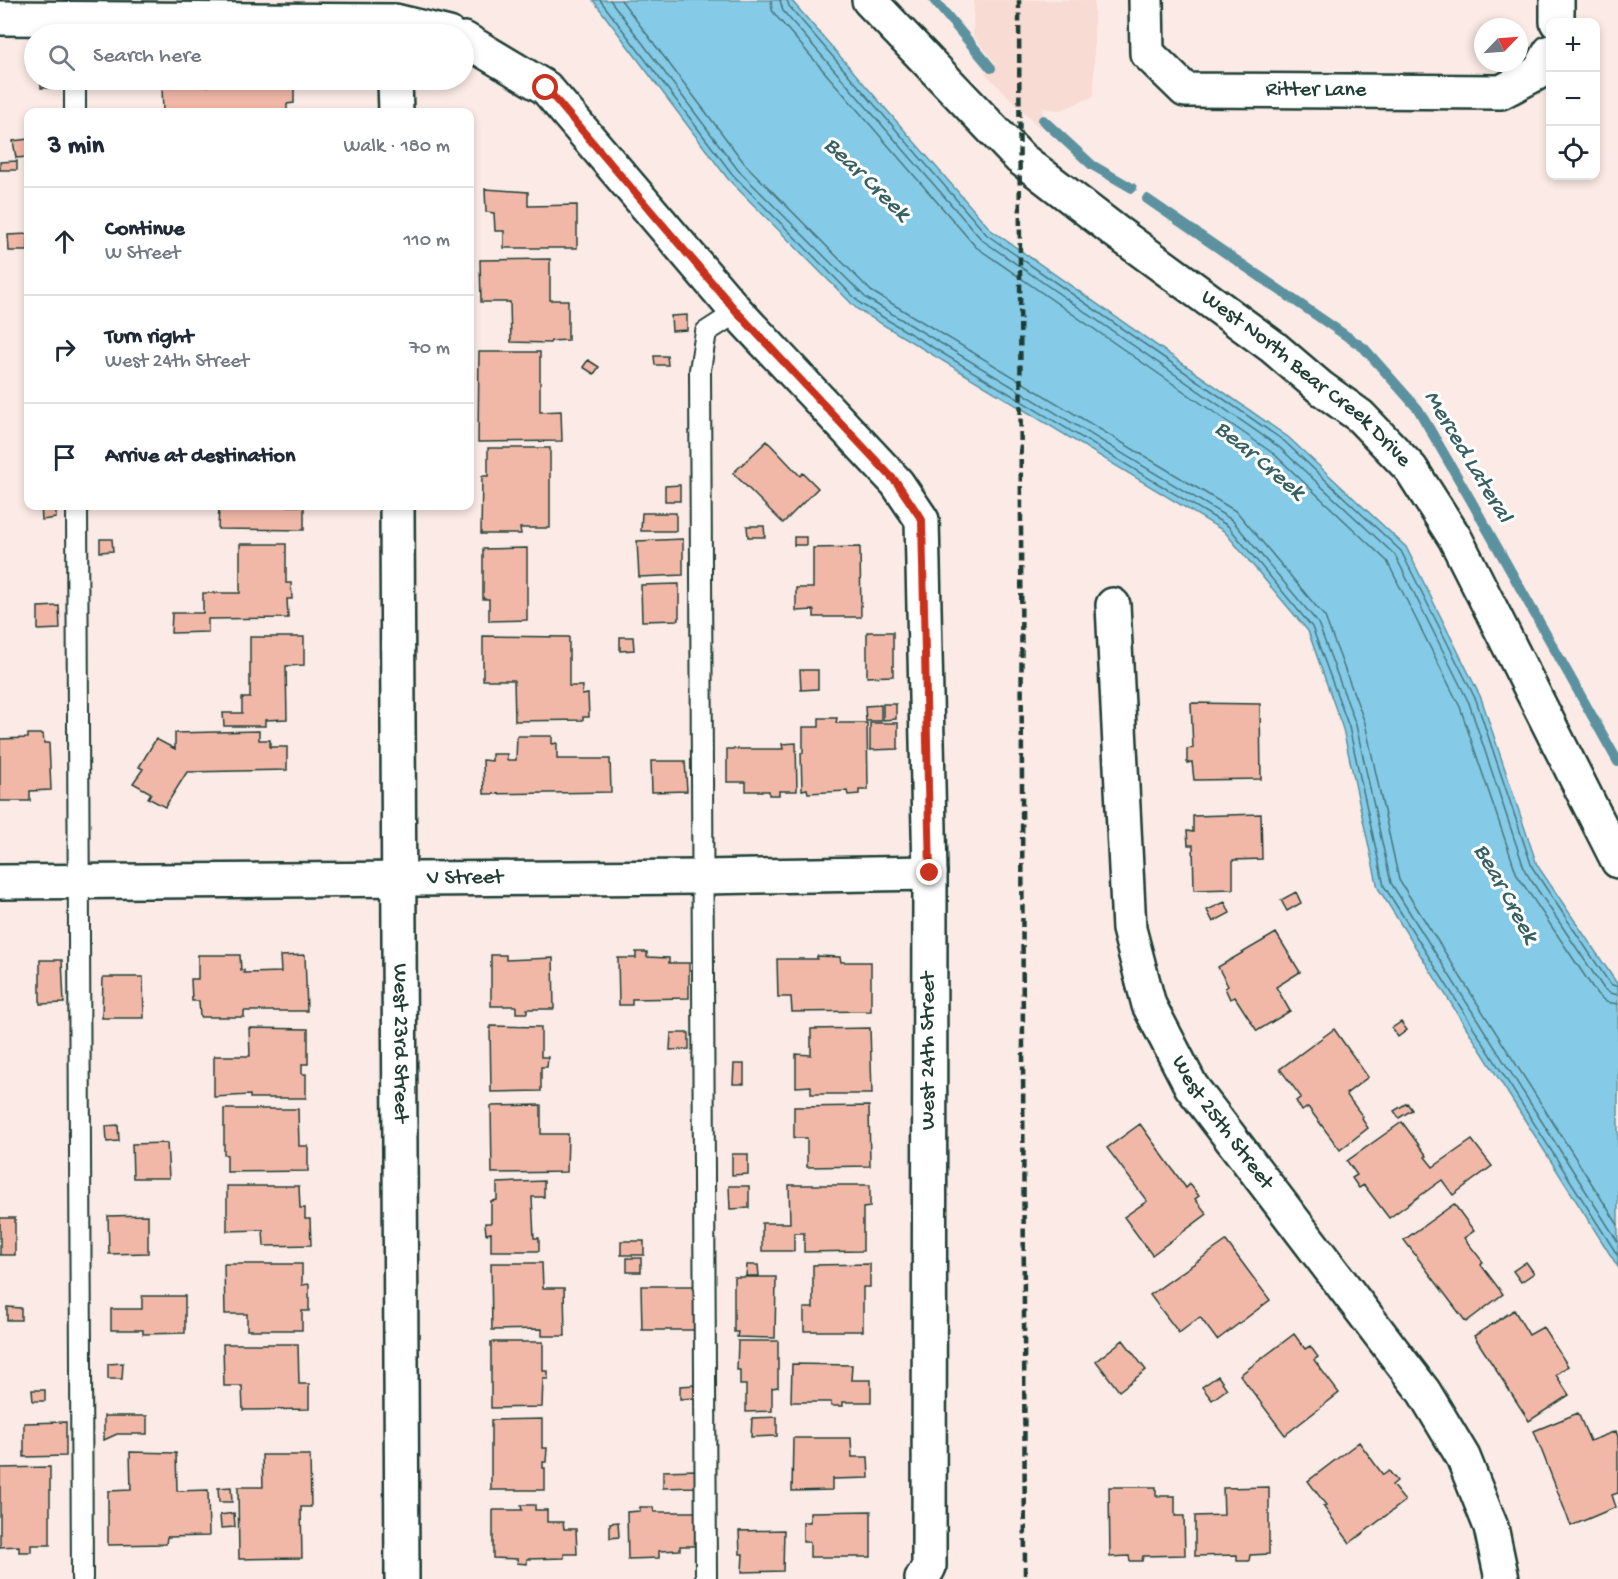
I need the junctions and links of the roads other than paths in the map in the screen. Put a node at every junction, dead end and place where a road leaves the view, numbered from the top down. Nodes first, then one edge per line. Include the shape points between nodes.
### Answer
1 (869, 0) edge
2 (1146, 0) edge
3 (1557, 0) edge
4 (0, 18) edge
5 (1557, 18) edge
6 (56, 24) edge
7 (474, 45) edge
8 (1546, 60) edge
9 (75, 90) edge
10 (395, 90) edge
11 (75, 108) edge
12 (396, 108) edge
13 (737, 312) junction
14 (76, 510) edge
15 (397, 510) edge
16 (1113, 605) dead end
17 (1618, 861) edge
18 (930, 873) junction
19 (702, 877) junction
20 (399, 879) junction
21 (0, 882) edge
22 (78, 882) junction
23 (82, 1579) edge
24 (402, 1579) edge
25 (706, 1579) edge
26 (922, 1579) edge
27 (1502, 1579) edge

1 - 17 street, West North Bear Creek Drive via 1020,158 1360,416 1411,470 1455,538
2 - 8 street, Ritter Lane via 1147,53 1185,90 1500,92 1539,72
3 - 5 street
4 - 6 street
7 - 13 street via 546,88
9 - 11 lane
10 - 12 street
13 - 18 street, West 24th Street via 897,483 922,520
13 - 19 lane via 706,332 700,370
14 - 22 lane
15 - 20 street, West 23rd Street
16 - 27 street, West 25th Street via 1129,929 1149,1005 1191,1086 1424,1392 1463,1457 1491,1527
18 - 19 street, V Street
18 - 26 street, West 24th Street via 929,1567
19 - 20 street, V Street
19 - 25 lane
20 - 22 street, V Street
20 - 24 street, West 23rd Street
21 - 22 street, V Street
22 - 23 lane

